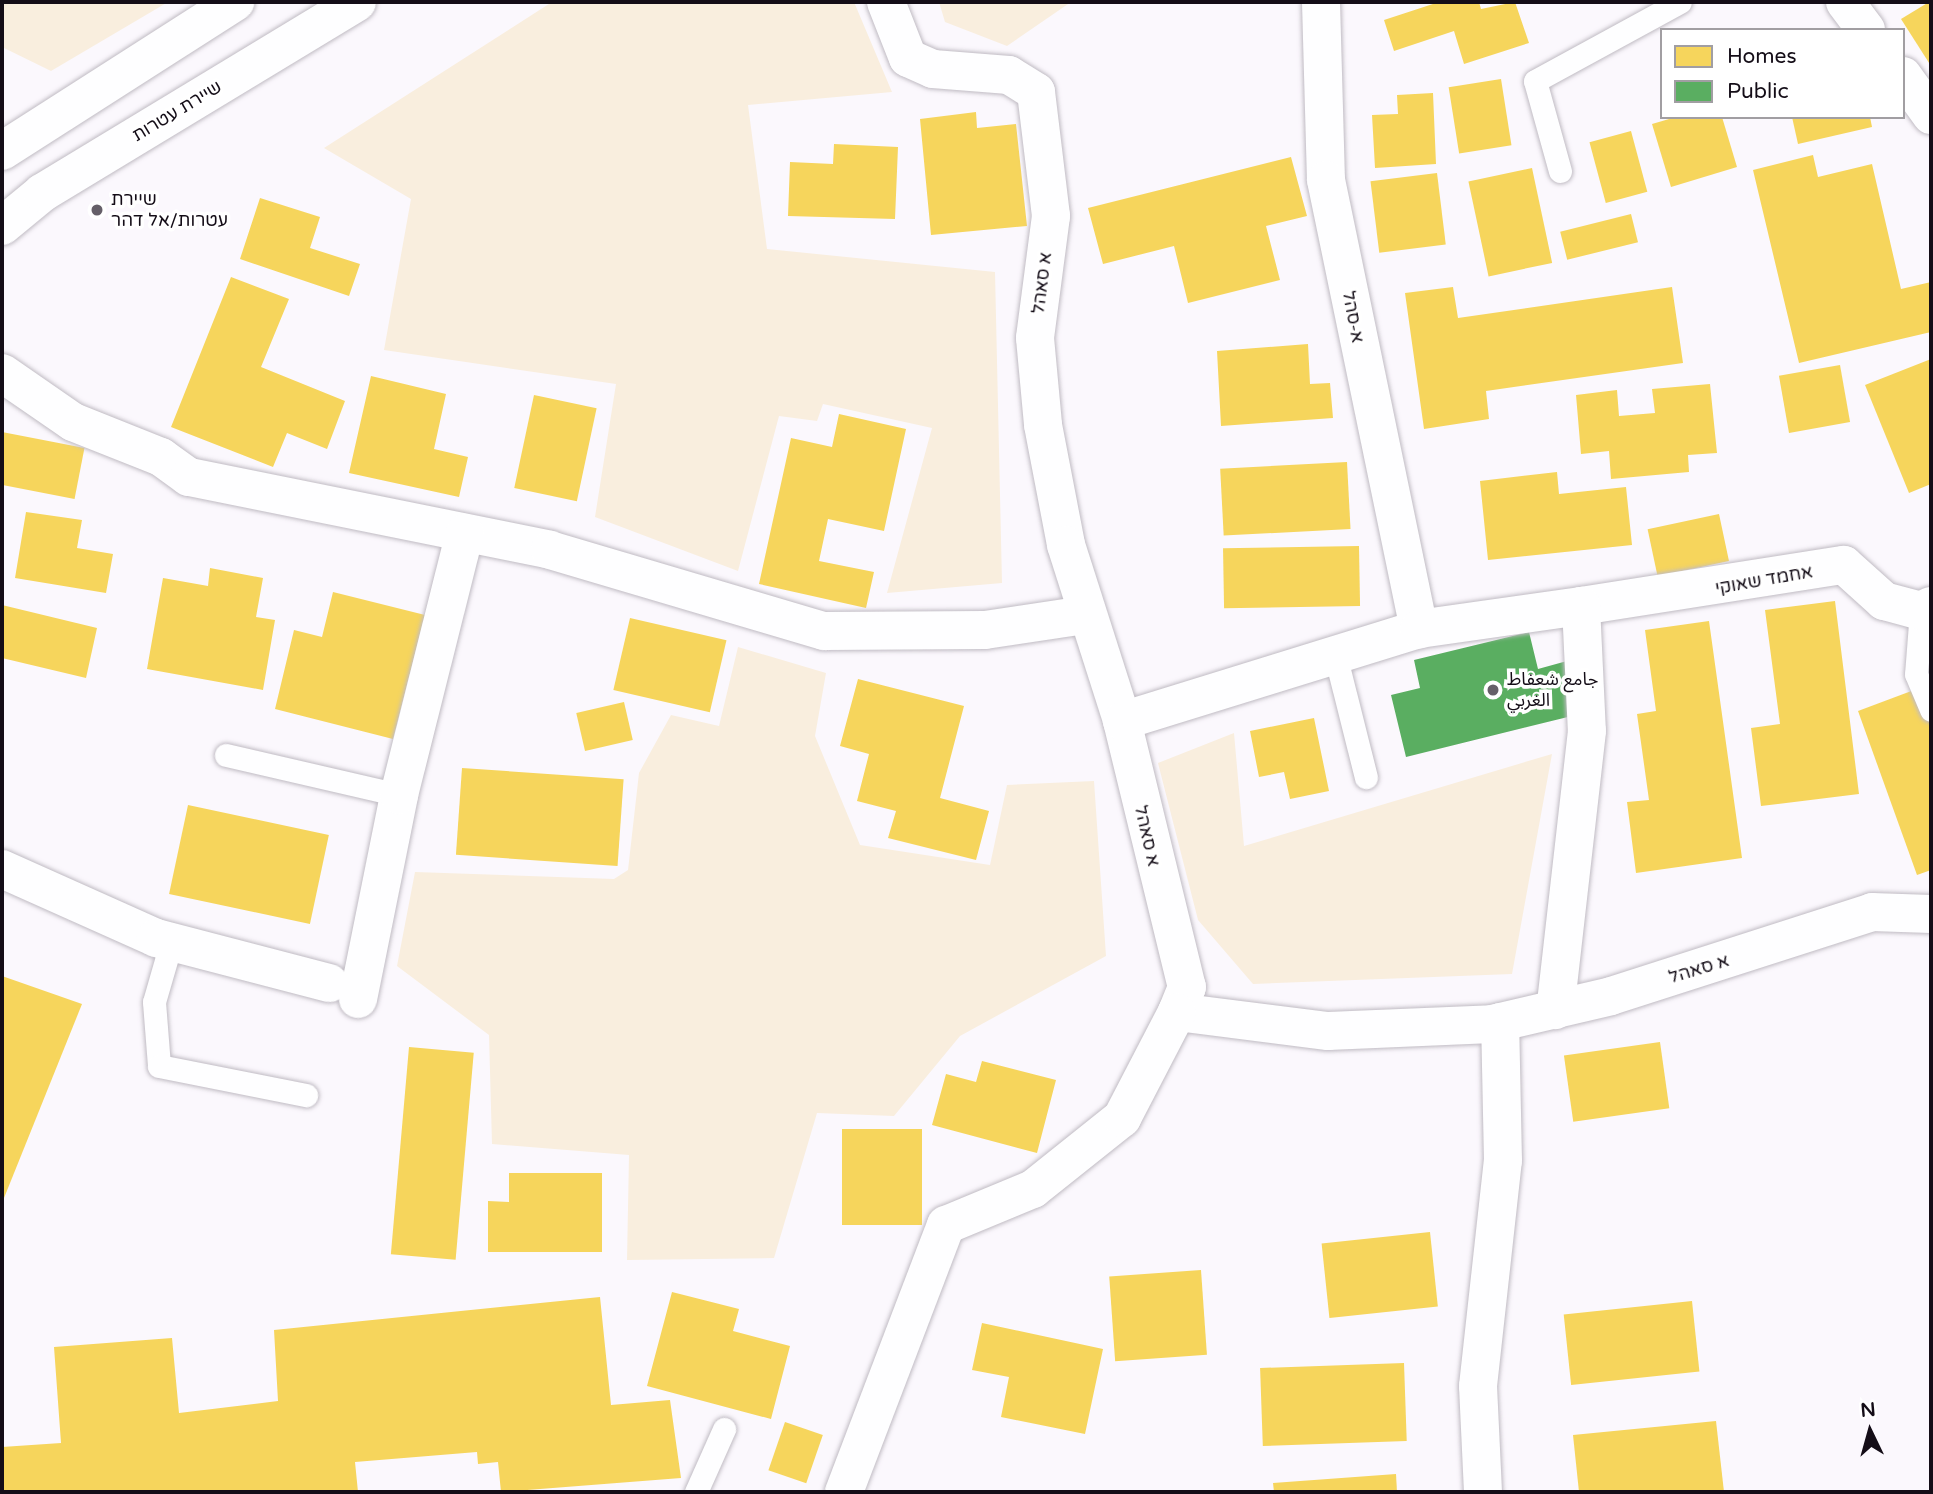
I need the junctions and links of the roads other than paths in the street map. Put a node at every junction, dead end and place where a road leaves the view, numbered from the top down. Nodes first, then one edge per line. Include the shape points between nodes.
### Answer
1 (235, 2) edge
2 (357, 2) edge
3 (886, 2) edge
4 (1321, 2) edge
5 (1680, 2) edge
6 (1845, 2) edge
7 (1864, 28) edge
8 (1905, 79) edge
9 (1931, 115) edge
10 (4, 146) edge
11 (1560, 171) dead end
12 (2, 226) edge
13 (2, 373) edge
14 (466, 533) junction
15 (1580, 606) junction
16 (1926, 608) edge
17 (1085, 615) junction
18 (1419, 629) junction
19 (1335, 654) junction
20 (1931, 710) edge
21 (1122, 721) junction
22 (226, 755) dead end
23 (1366, 777) dead end
24 (399, 795) junction
25 (2, 869) edge
26 (1931, 914) edge
27 (171, 943) junction
28 (1555, 1010) junction
29 (1177, 1012) junction
30 (1500, 1022) junction
31 (306, 1095) dead end
32 (723, 1429) dead end
33 (696, 1492) edge
34 (844, 1492) edge
35 (1483, 1492) edge

1 - 10 street
2 - 12 street, שיירת עטרות via 42,193
3 - 17 street, א סאהל via 908,58 933,69 1009,75 1036,92 1051,216 1035,338 1043,425
4 - 18 street, א-סהל via 1326,180
5 - 11 lane via 1535,81
6 - 7 street
8 - 9 street
13 - 14 street via 73,422 161,457 189,477
14 - 17 street via 550,550 824,631 985,630
14 - 24 street
15 - 16 street, אחמד שאוקי via 1844,565 1884,601
15 - 18 street
15 - 28 street via 1587,731
16 - 20 lane via 1916,674
17 - 21 street, א סאהל
18 - 19 street
19 - 21 street
19 - 23 lane
21 - 29 street, א סאהל via 1187,987
22 - 24 lane
24 - 27 street via 344,991
25 - 27 street
26 - 28 street, א סאהל via 1872,912
27 - 31 lane via 154,1002 159,1066
28 - 30 street, א סאהל
29 - 30 street, א סאהל via 1328,1031
29 - 34 street via 1122,1118 1033,1189 946,1225
30 - 35 street via 1503,1161 1478,1386
32 - 33 lane

